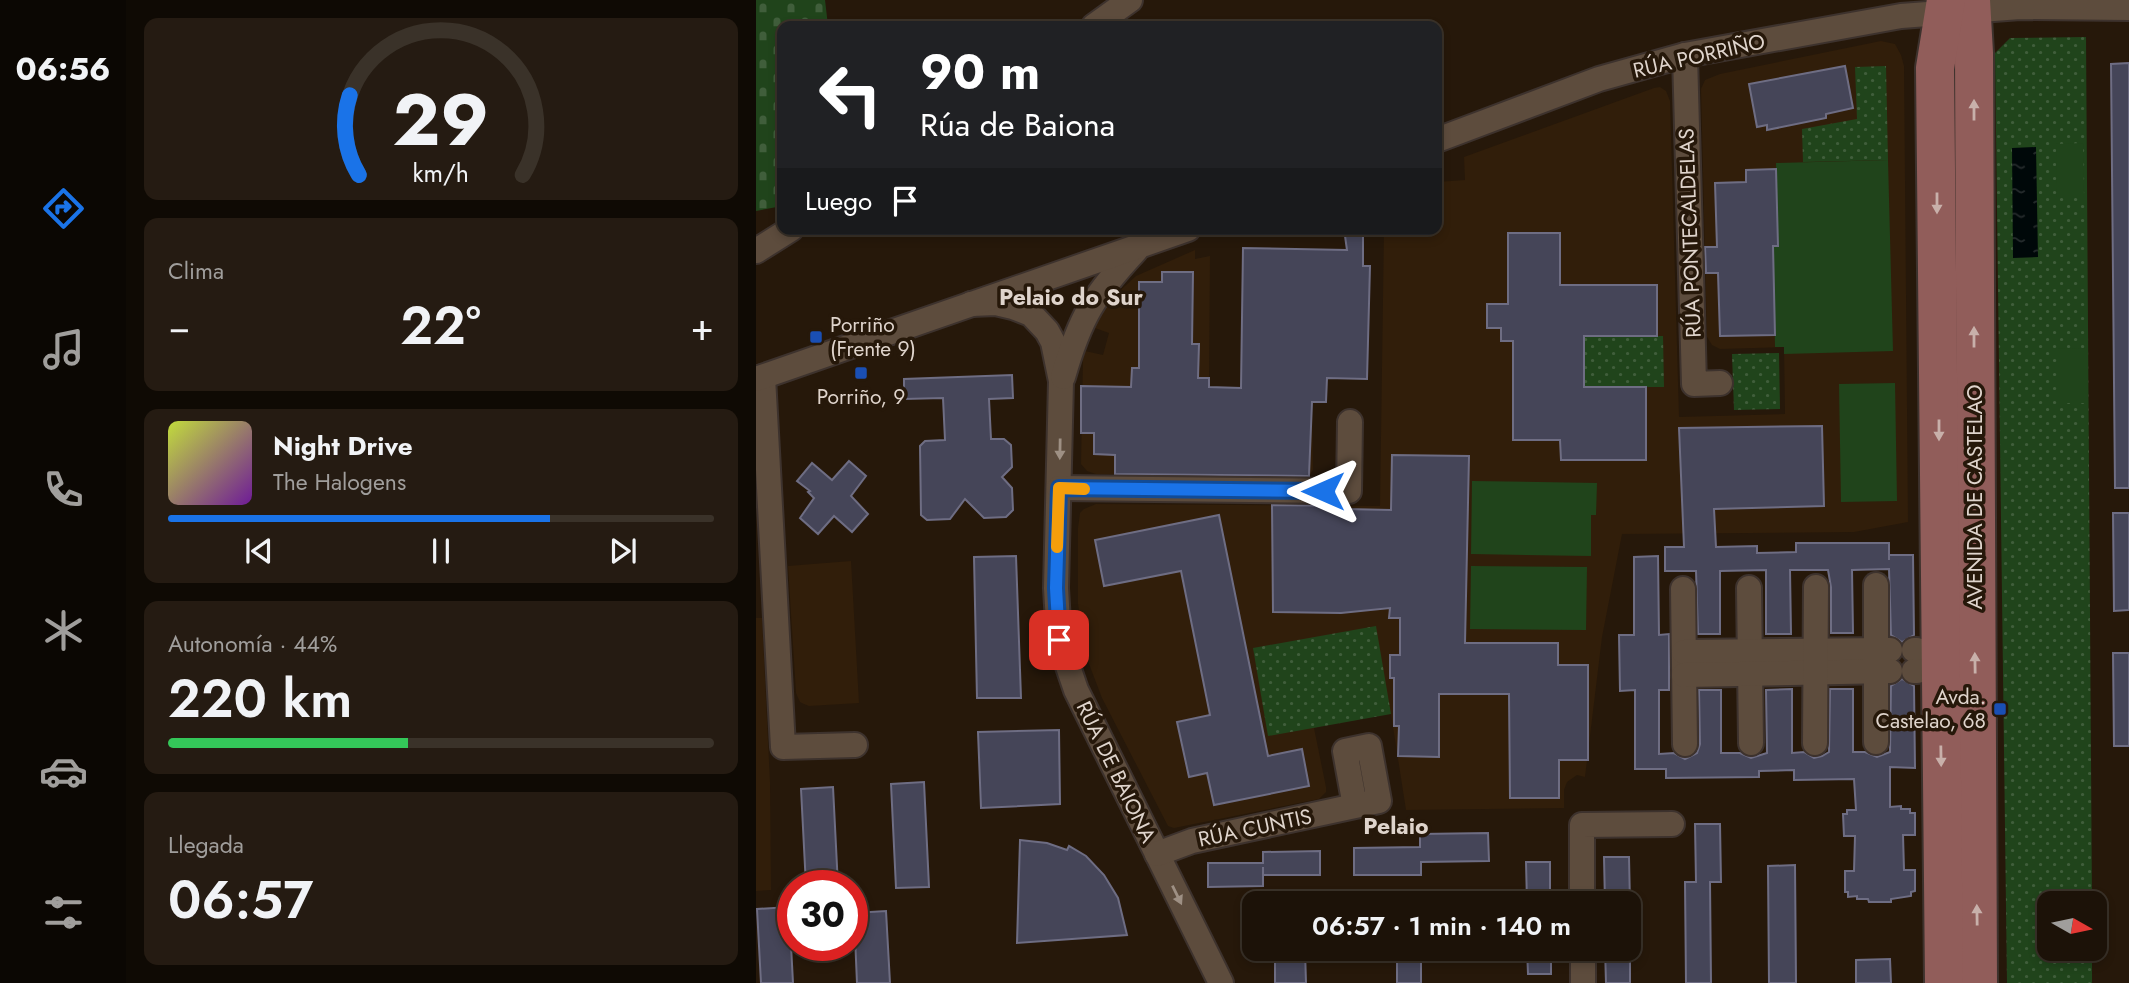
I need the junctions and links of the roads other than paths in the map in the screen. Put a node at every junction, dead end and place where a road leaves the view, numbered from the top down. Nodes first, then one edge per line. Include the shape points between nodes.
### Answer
1 (1130, 0) edge
2 (1958, 6) edge
3 (2129, 8) edge
4 (1101, 21) edge
5 (1685, 55) junction
6 (1442, 138) edge
7 (781, 235) edge
8 (1171, 235) edge
9 (1139, 246) junction
10 (756, 251) edge
11 (971, 304) junction
12 (760, 378) edge
13 (1061, 381) junction
14 (1720, 383) dead end
15 (1350, 422) dead end
16 (1059, 488) junction
17 (1876, 585) dead end
18 (1816, 587) dead end
19 (1749, 588) dead end
20 (1683, 589) dead end
21 (1907, 661) junction
22 (1750, 662) junction
23 (1816, 662) junction
24 (1684, 664) junction
25 (1876, 741) dead end
26 (1751, 743) dead end
27 (1815, 743) dead end
28 (1685, 744) dead end
29 (855, 745) dead end
30 (1356, 806) dead end
31 (1672, 824) dead end
32 (1157, 854) junction
33 (1583, 891) edge
34 (1583, 961) edge
35 (1221, 983) edge
36 (1583, 983) edge
37 (1944, 983) edge
38 (1978, 983) edge

1 - 4 street
2 - 3 street, RÚA PORRIÑO
2 - 5 street, RÚA PORRIÑO
2 -> 21 main road, AVENIDA DE CASTELAO via 1936,68
38 -> 2 main road, AVENIDA DE CASTELAO via 1974,53
5 - 6 street, RÚA PORRIÑO via 1599,79
5 - 14 street, RÚA PONTECALDELAS via 1694,384
7 - 10 street
8 - 9 street
9 - 11 street
9 - 13 street, RÚA DE BAIONA via 1084,314
11 - 12 street
11 - 13 street, RÚA DE BAIONA via 996,303 1031,314 1053,342
12 - 29 street via 783,747
13 -> 16 street, RÚA DE BAIONA
15 - 16 street via 1349,491
16 - 32 street, RÚA DE BAIONA via 1059,640 1076,690
17 - 21 street
18 - 23 street
19 - 22 street
20 - 24 street
21 - 23 street
21 - 25 street
21 -> 37 main road, AVENIDA DE CASTELAO
22 - 23 street
22 - 24 street
22 - 26 street
23 - 27 street
24 - 28 street
30 - 32 street, RÚA CUNTIS via 1185,843
31 - 33 street via 1582,825
32 -> 35 street, RÚA DE BAIONA
34 - 36 street

